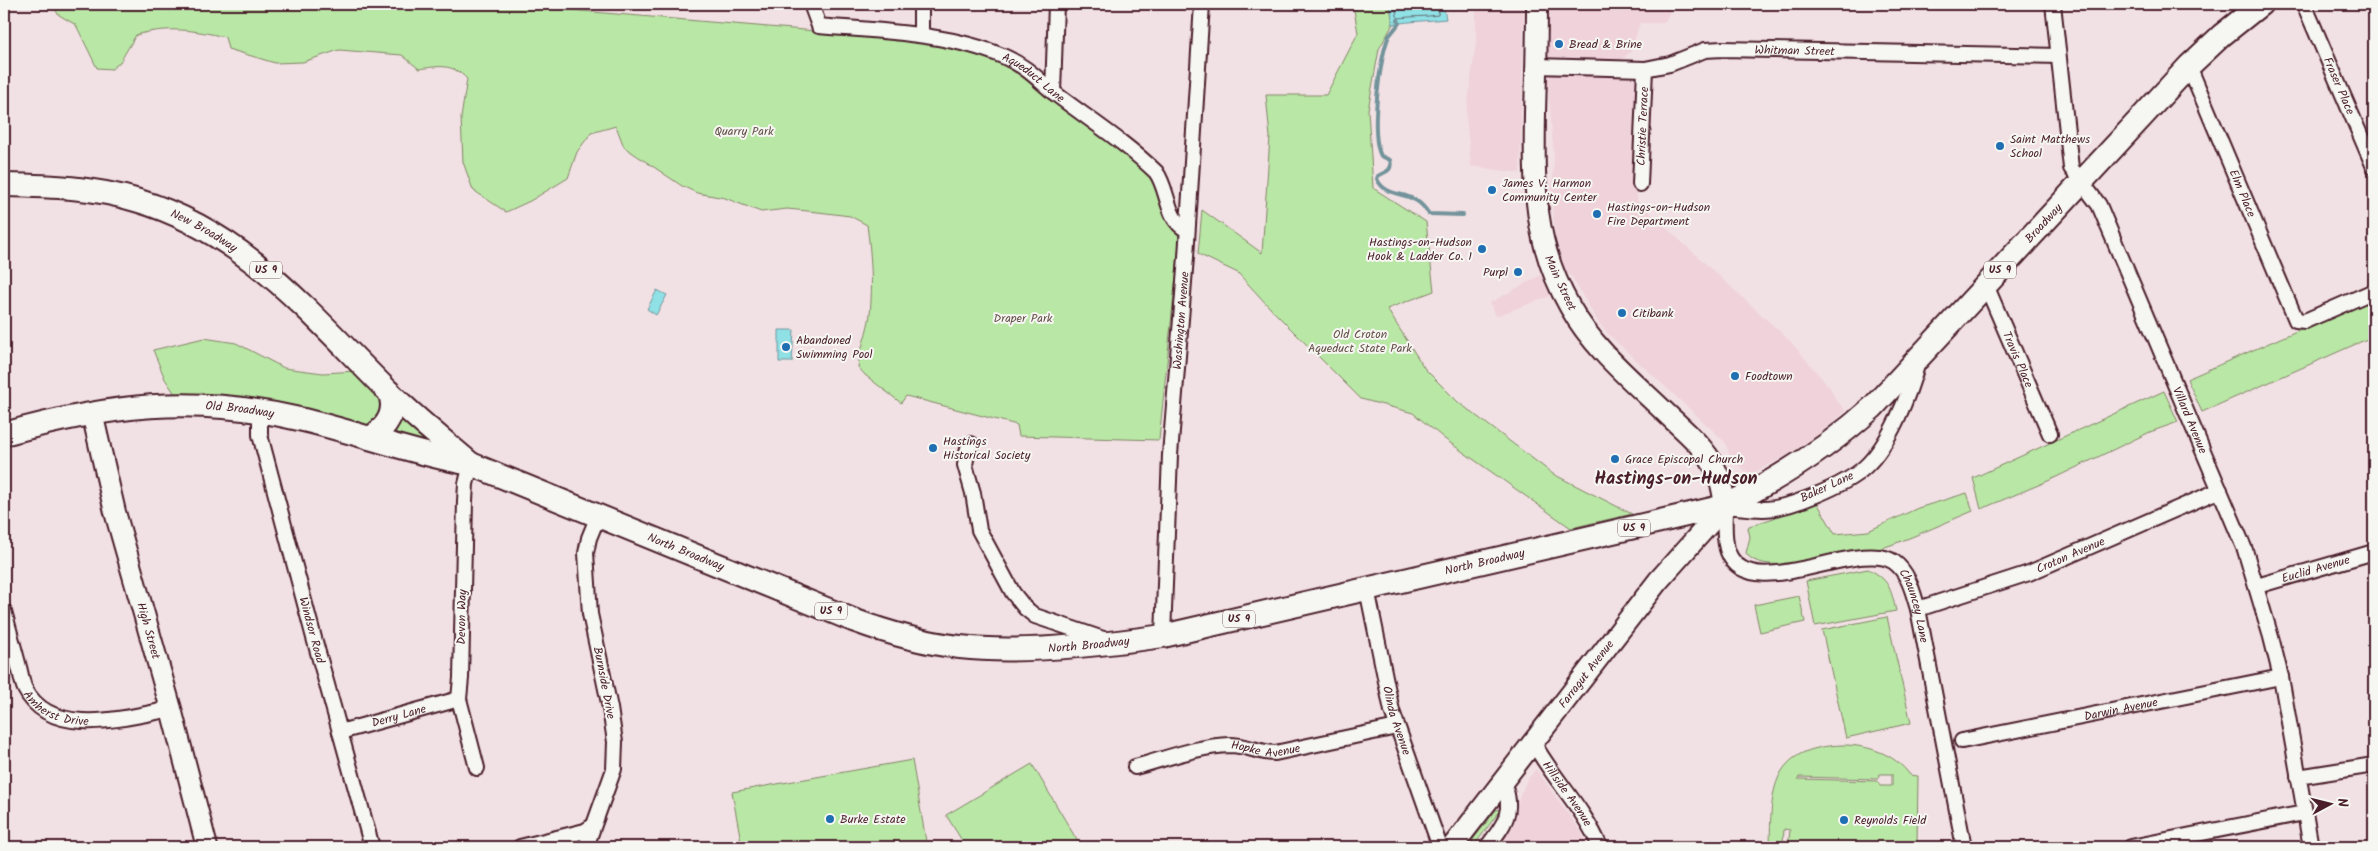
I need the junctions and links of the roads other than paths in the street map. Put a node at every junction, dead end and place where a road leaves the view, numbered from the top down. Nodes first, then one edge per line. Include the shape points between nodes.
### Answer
1 (811, 4) edge
2 (921, 4) edge
3 (1056, 4) edge
4 (1202, 4) edge
5 (1537, 4) edge
6 (2053, 4) edge
7 (2260, 4) edge
8 (2304, 4) edge
9 (921, 35) junction
10 (2058, 56) junction
11 (1536, 66) junction
12 (2189, 66) junction
13 (1645, 69) junction
14 (1053, 92) junction
15 (2374, 167) edge
16 (1640, 184) dead end
17 (2081, 184) junction
18 (4, 185) edge
19 (1187, 230) junction
20 (1986, 285) junction
21 (2374, 291) edge
22 (1920, 357) junction
23 (389, 392) junction
24 (260, 412) junction
25 (92, 413) junction
26 (4, 434) edge
27 (2050, 434) dead end
28 (370, 438) junction
29 (971, 444) dead end
30 (472, 464) junction
31 (2220, 490) junction
32 (1725, 506) junction
33 (598, 516) junction
34 (2374, 552) edge
35 (2257, 586) junction
36 (1367, 589) junction
37 (1918, 609) junction
38 (4, 611) edge
39 (1163, 636) junction
40 (1111, 642) junction
41 (2281, 677) junction
42 (458, 699) junction
43 (171, 709) junction
44 (1397, 727) junction
45 (340, 732) junction
46 (1962, 741) dead end
47 (1533, 742) junction
48 (2374, 765) edge
49 (1135, 767) dead end
50 (476, 768) dead end
51 (2298, 778) junction
52 (1503, 782) junction
53 (2304, 813) junction
54 (593, 826) junction
55 (207, 847) edge
56 (372, 847) edge
57 (520, 847) edge
58 (586, 847) edge
59 (1440, 847) edge
60 (1452, 847) edge
61 (1487, 847) edge
62 (1600, 847) edge
63 (1964, 847) edge
64 (2131, 847) edge
65 (2311, 847) edge

1 - 9 street, Aqueduct Lane via 819,26
2 - 9 street
3 - 14 street
4 - 19 street, Washington Avenue
5 - 11 street, Main Street
6 - 10 street, Villard Avenue
7 - 12 main road, Broadway / US 9
8 - 15 street, Fraser Place
9 - 14 street, Aqueduct Lane via 1005,57 1034,73
10 - 13 street, Whitman Street via 1722,48
10 - 17 street, Villard Avenue via 2071,168
11 - 13 street, Whitman Street
11 - 32 street, Main Street via 1534,184 1542,235 1554,275 1570,308 1591,338 1708,457 1721,482
12 - 17 main road, Broadway / US 9
12 - 21 street, Elm Place via 2296,320 2304,322
13 - 16 street, Christie Terrace
14 - 19 street, Aqueduct Lane via 1156,172 1178,225
17 - 20 main road, Broadway / US 9
17 - 31 street, Villard Avenue via 2096,200 2103,214
18 - 23 main road, New Broadway / US 9 via 76,188 107,193 155,206 200,226 242,251 278,281
19 - 39 street, Washington Avenue via 1170,455
20 - 22 main road, Broadway / US 9
20 - 27 street, Travis Place
22 - 32 main road, Broadway / US 9 via 1873,407 1833,442 1783,475
22 - 32 street, Baker Lane via 1912,384 1891,428 1864,468 1833,487 1793,502 1763,509
23 - 28 main road via 393,400 390,418
23 - 30 main road, New Broadway / US 9
24 - 25 main road, Old Broadway / US 9 via 215,405 167,404
24 - 28 main road, Old Broadway / US 9 via 299,418
24 - 45 street, Windsor Road via 260,435
25 - 26 main road, Old Broadway / US 9
25 - 43 street, High Street via 115,512
28 - 30 main road, Old Broadway / US 9 via 432,457
29 - 40 street via 965,465 979,530 1015,595 1035,616
30 - 33 main road, North Broadway / US 9
30 - 42 street, Devon Way via 466,484
31 - 35 street, Villard Avenue
31 - 37 street, Croton Avenue via 2029,573
32 - 36 main road, North Broadway / US 9
32 - 37 street, Chauncey Lane via 1728,552 1746,571 1765,573 1819,567 1864,556 1879,556 1894,562 1903,572
32 - 47 street, Farragut Avenue via 1658,581
33 - 40 main road, North Broadway / US 9 via 836,613 906,637 962,647 996,649
33 - 54 street, Burnside Drive via 586,553 590,614 615,742 614,769
34 - 35 street, Euclid Avenue
35 - 41 street, Villard Avenue
36 - 39 main road, North Broadway / US 9
36 - 44 street, Olinda Avenue
37 - 63 street, Chauncey Lane
38 - 43 street, Amherst Drive via 25,689 45,711 60,719 78,721 116,720
39 - 40 main road, North Broadway / US 9
41 - 46 street, Darwin Avenue
41 - 51 street, Villard Avenue
42 - 45 street, Derry Lane
42 - 50 street, Devon Way
43 - 55 street, High Street
44 - 49 street, Hopke Avenue via 1275,753 1262,753 1239,745 1214,747
44 - 59 street, Olinda Avenue
45 - 56 street, Windsor Road
47 - 52 street, Farragut Avenue
47 - 62 street, Hillside Avenue via 1592,827
48 - 51 street
51 - 53 street, Villard Avenue
52 - 60 street, Farragut Avenue
52 - 61 street via 1509,804 1507,816
53 - 64 street
53 - 65 street, Villard Avenue
54 - 57 street
54 - 58 street, Burnside Drive

